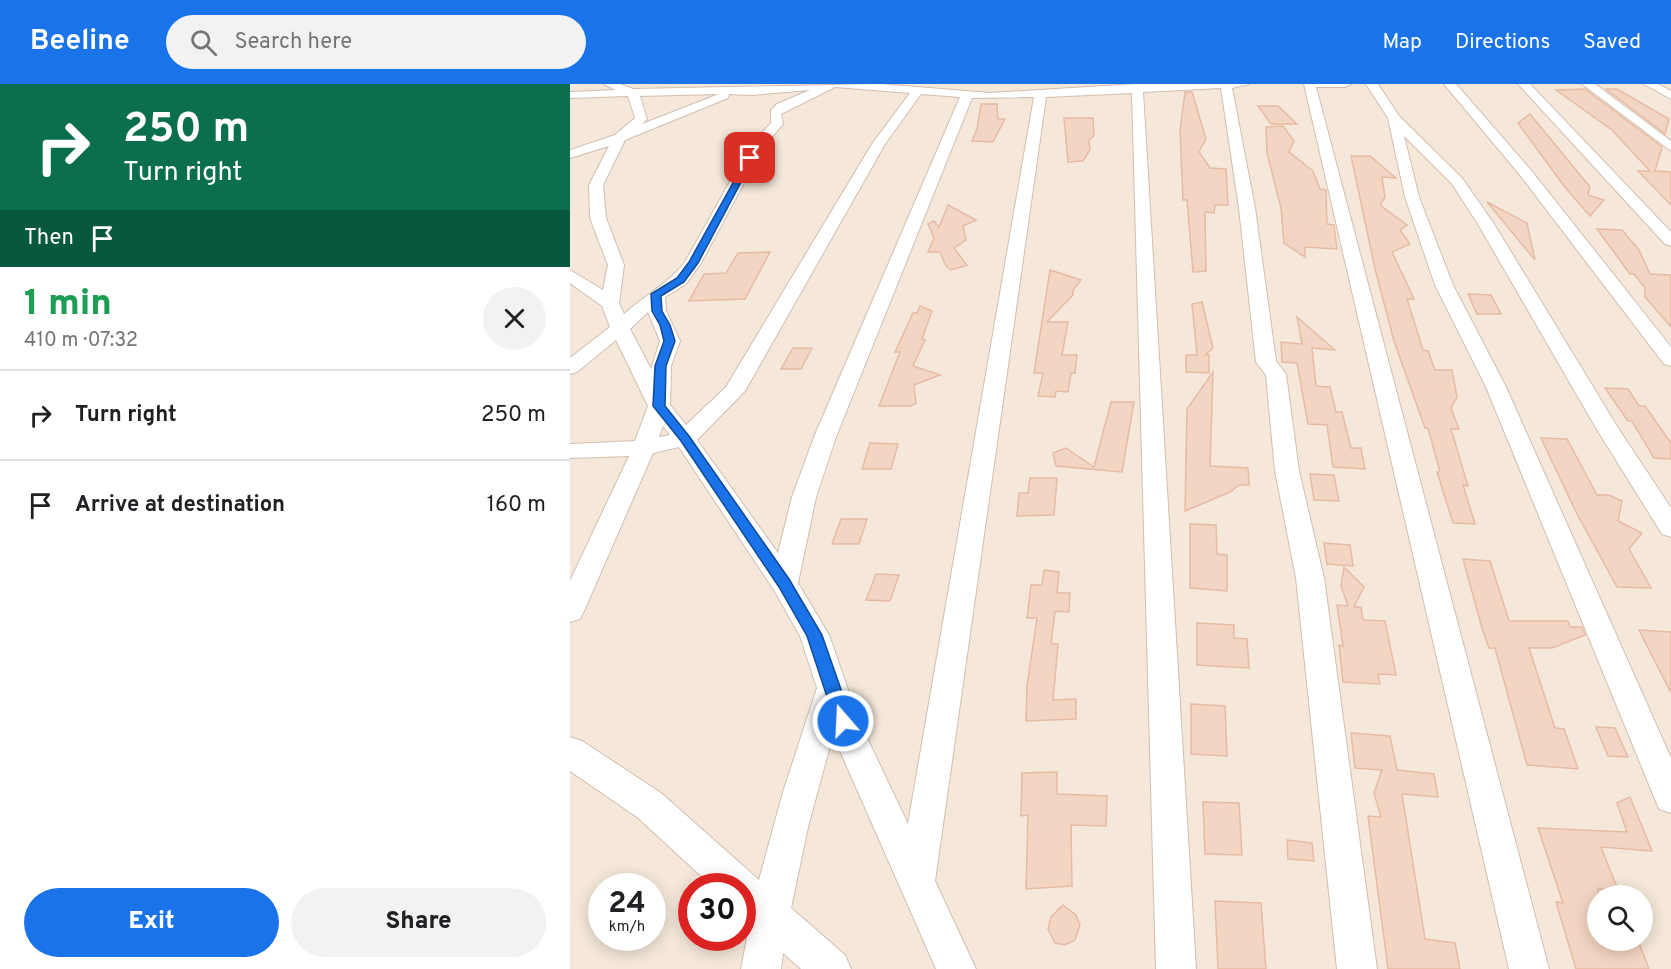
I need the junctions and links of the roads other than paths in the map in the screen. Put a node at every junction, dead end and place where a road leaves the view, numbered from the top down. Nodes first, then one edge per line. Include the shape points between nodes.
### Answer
1 (610, 84) edge
2 (831, 84) edge
3 (837, 84) edge
4 (986, 84) edge
5 (1227, 84) edge
6 (1243, 84) edge
7 (1311, 84) edge
8 (1345, 84) edge
9 (1372, 84) edge
10 (1450, 84) edge
11 (1524, 84) edge
12 (1588, 84) edge
13 (1650, 84) edge
14 (1165, 85) edge
15 (1123, 87) edge
16 (914, 88) edge
17 (1049, 91) edge
18 (751, 92) junction
19 (633, 93) junction
20 (570, 95) edge
21 (967, 96) junction
22 (990, 96) junction
23 (1671, 96) edge
24 (1394, 118) junction
25 (620, 137) junction
26 (1671, 147) edge
27 (570, 154) edge
28 (1671, 241) edge
29 (570, 275) edge
30 (656, 294) junction
31 (610, 303) junction
32 (620, 328) junction
33 (1671, 360) edge
34 (570, 368) edge
35 (659, 406) junction
36 (685, 439) junction
37 (644, 448) junction
38 (570, 451) edge
39 (1671, 528) edge
40 (784, 583) junction
41 (570, 611) edge
42 (832, 688) junction
43 (570, 752) edge
44 (1671, 797) edge
45 (725, 873) edge
46 (916, 886) junction
47 (756, 902) edge
48 (761, 969) edge
49 (831, 969) edge
50 (956, 969) edge
51 (1176, 969) edge
52 (1357, 969) edge
53 (1529, 969) edge

1 - 19 street
2 - 18 street
2 - 30 street via 775,113 777,124 758,144 693,263 680,280
3 - 16 street
4 - 22 street
5 - 6 street
5 - 14 street
5 - 52 street via 1266,362 1276,374 1287,471 1310,578
7 - 8 street
7 - 53 street
9 - 24 street
10 - 33 street via 1525,172
11 - 28 street
12 - 26 street
13 - 23 street
14 - 15 street
15 - 17 street
15 - 51 street
16 - 21 street
16 - 36 street via 734,392
17 - 22 street
17 - 46 street
18 - 19 street
18 - 25 street via 720,97
19 - 20 street
19 - 25 street via 641,119
21 - 22 street
21 - 40 street via 825,437 804,496
24 - 39 street via 1457,181
24 - 44 street via 1412,197 1444,285 1496,387
25 - 27 street
25 - 31 street via 596,185 598,218 616,265
29 - 31 street
30 - 32 street
30 - 35 street via 657,311 670,341 661,366
31 - 32 street
32 - 34 street
32 - 35 street
35 - 36 street
35 - 37 street
36 - 37 street
36 - 40 street
37 - 38 street
37 - 41 street
40 - 42 street via 814,635
42 - 46 street
42 - 47 street
43 - 45 street via 649,805
46 - 50 street
47 - 48 street
47 - 49 street

